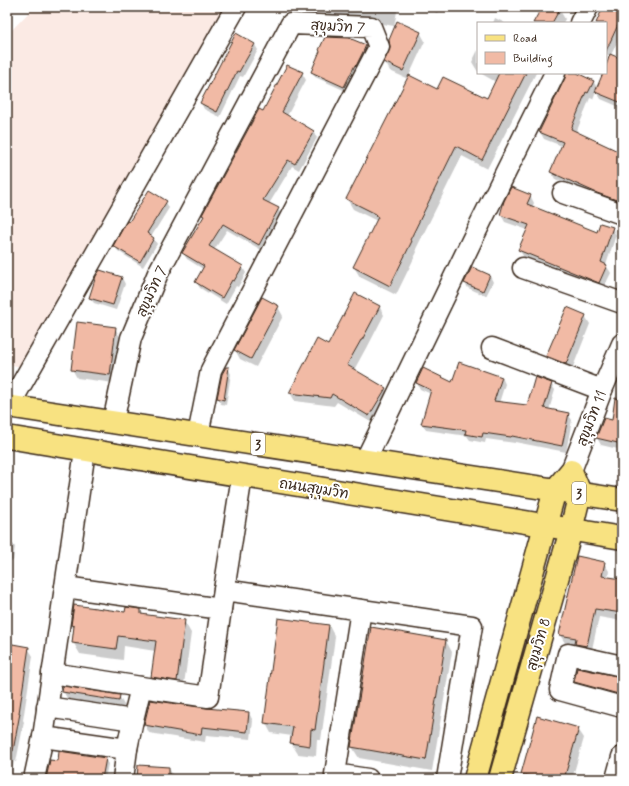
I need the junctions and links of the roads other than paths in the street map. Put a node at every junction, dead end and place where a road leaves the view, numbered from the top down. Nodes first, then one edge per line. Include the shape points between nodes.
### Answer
1 (236, 7) edge
2 (588, 7) edge
3 (580, 22) edge
4 (555, 74) edge
5 (563, 193) dead end
6 (622, 214) edge
7 (523, 268) dead end
8 (622, 303) edge
9 (622, 344) edge
10 (492, 348) dead end
11 (602, 390) junction
12 (8, 406) edge
13 (112, 422) junction
14 (198, 435) junction
15 (7, 437) edge
16 (85, 451) junction
17 (365, 461) junction
18 (571, 471) junction
19 (242, 476) junction
20 (555, 490) junction
21 (580, 493) junction
22 (622, 500) edge
23 (546, 526) junction
24 (571, 530) junction
25 (622, 538) edge
26 (65, 587) junction
27 (223, 599) junction
28 (361, 610) junction
29 (622, 666) edge
30 (52, 673) junction
31 (141, 687) junction
32 (47, 707) junction
33 (622, 707) edge
34 (133, 720) junction
35 (43, 737) junction
36 (452, 745) junction
37 (128, 749) junction
38 (482, 752) junction
39 (622, 757) edge
40 (505, 758) junction
41 (34, 779) edge
42 (123, 779) edge
43 (368, 779) edge
44 (447, 779) edge
45 (475, 779) edge
46 (500, 779) edge
47 (616, 779) edge

1 - 12 street
2 - 3 street
4 - 17 street
5 - 6 street
7 - 8 street
9 - 11 street, สุขุมวิท 11
10 - 11 street
11 - 18 street, สุขุมวิท 11
12 - 13 main road, 3
13 - 14 main road, 3
13 - 14 street, สุขุมวิท 7 via 131,338 158,273 291,24 371,27 379,47 211,370
14 - 17 main road, 3
15 - 16 main road, ถนนสุขุมวิท
16 - 19 main road, ถนนสุขุมวิท
16 - 26 street
17 - 20 main road, 3
18 - 20 main road, สุขุมวิท 11
18 - 21 main road
19 - 23 main road, ถนนสุขุมวิท
19 - 27 street
20 - 21 main road, 3
20 - 23 main road, สุขุมวิท 11
21 - 22 main road, 3
21 - 24 main road
23 - 24 main road, ถนนสุขุมวิท
23 - 38 main road, สุขุมวิท 8
24 - 25 main road, ถนนสุขุมวิท
24 - 40 main road, สุขุมวิท 8
26 - 27 street
26 - 30 street
27 - 28 street
27 - 31 street via 208,697
28 - 36 street via 472,626
28 - 43 street via 335,774
29 - 33 street via 568,654 560,690
30 - 31 street
30 - 32 street
31 - 34 street
32 - 34 street
32 - 35 street
34 - 37 street
35 - 37 street
35 - 41 street
36 - 38 street
36 - 44 street
37 - 42 street
38 - 40 main road
38 - 45 main road, สุขุมวิท 8
39 - 47 street
40 - 46 main road, สุขุมวิท 8

